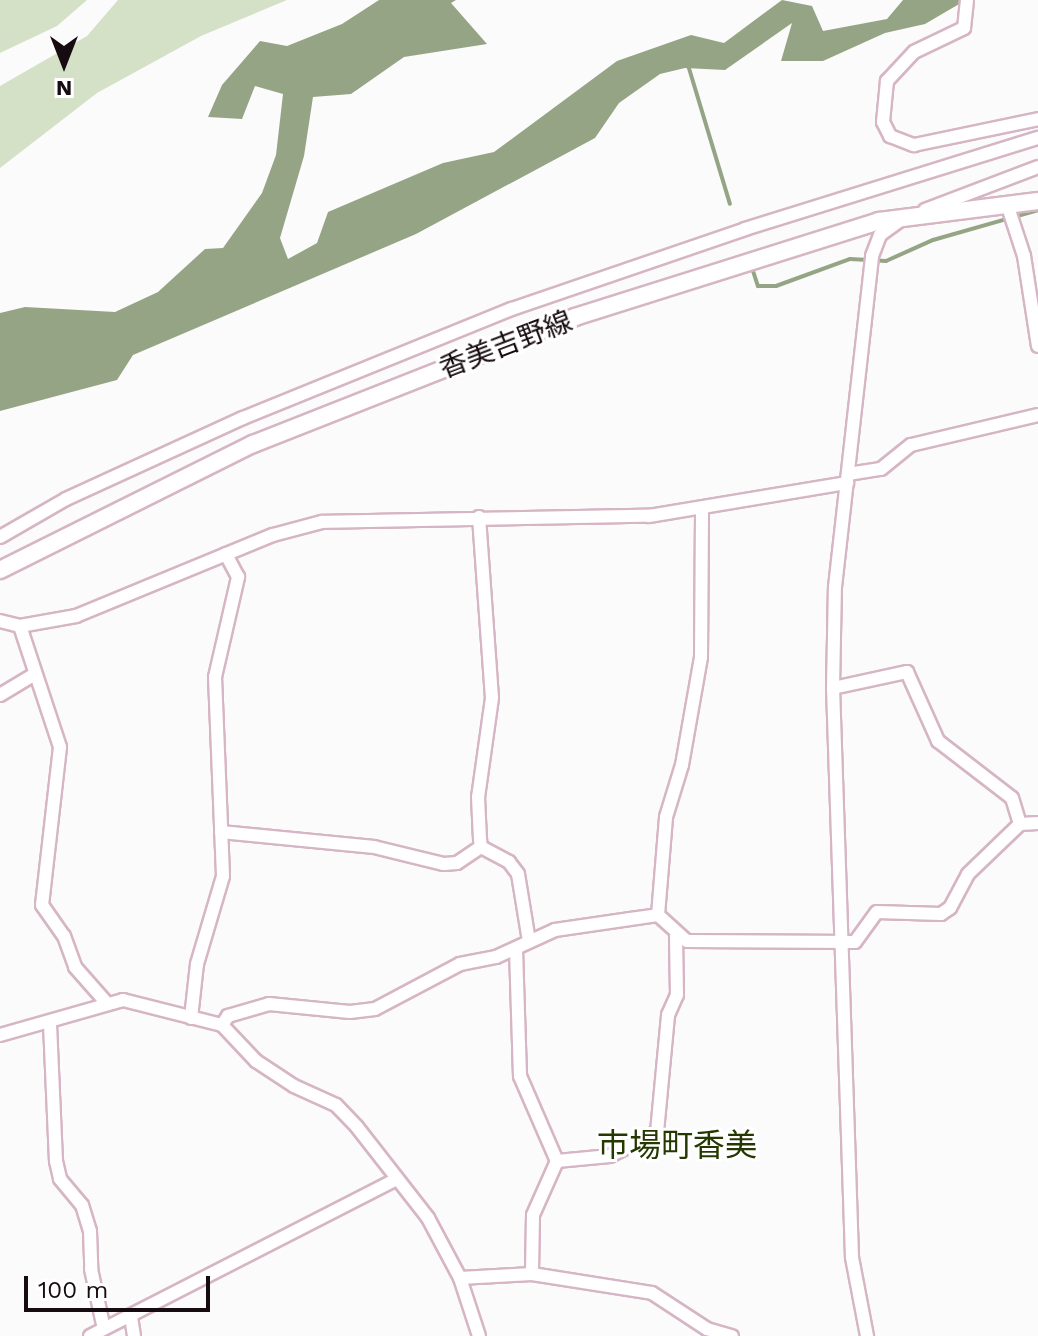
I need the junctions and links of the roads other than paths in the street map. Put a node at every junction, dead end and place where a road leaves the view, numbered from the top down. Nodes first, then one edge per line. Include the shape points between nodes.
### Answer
1 (967, 4) edge
2 (1038, 119) edge
3 (1038, 138) edge
4 (1038, 167) edge
5 (1038, 201) edge
6 (1010, 214) junction
7 (912, 215) junction
8 (1038, 346) edge
9 (1038, 415) edge
10 (848, 479) junction
11 (702, 508) junction
12 (479, 517) junction
13 (0, 537) edge
14 (226, 554) junction
15 (0, 570) edge
16 (0, 621) edge
17 (20, 626) junction
18 (35, 674) junction
19 (833, 688) junction
20 (0, 695) edge
21 (1038, 823) edge
22 (1020, 824) junction
23 (221, 832) junction
24 (481, 847) junction
25 (658, 915) junction
26 (676, 936) junction
27 (529, 941) junction
28 (842, 943) junction
29 (516, 949) junction
30 (105, 1001) junction
31 (191, 1018) junction
32 (50, 1024) junction
33 (222, 1025) junction
34 (0, 1034) edge
35 (557, 1161) junction
36 (395, 1180) junction
37 (532, 1274) junction
38 (460, 1278) junction
39 (131, 1317) junction
40 (104, 1329) junction
41 (90, 1336) edge
42 (134, 1336) edge
43 (479, 1336) edge
44 (732, 1336) edge
45 (867, 1336) edge

1 - 2 street via 964,28 914,52 887,81 883,122 890,136 914,145
3 - 13 street via 745,229 512,309 243,418 66,499
4 - 7 street
5 - 6 main road, 香美吉野線
6 - 7 main road, 香美吉野線
6 - 8 street via 1024,256
7 - 10 street via 886,229 871,261
7 - 15 main road, 香美吉野線 via 820,236 575,317 253,444
9 - 10 street via 911,445 881,469
10 - 11 street
10 - 19 street via 835,587
11 - 12 street via 649,516
11 - 25 street via 701,657 682,765 666,817
12 - 14 street via 343,519 273,535
12 - 24 street via 492,698 478,797
14 - 17 street via 76,616
14 - 23 street via 238,577 215,677
16 - 17 street
17 - 18 street
18 - 20 street
18 - 30 street via 60,747 42,905 64,936 75,967
19 - 22 street via 907,672 938,741 1012,798
19 - 28 street
21 - 22 street
22 - 28 street via 968,874 941,914 877,912 863,935
23 - 24 street via 374,847 444,864 457,863
23 - 31 street via 223,876 197,964
24 - 27 street via 509,862 518,874
25 - 26 street
25 - 27 street via 555,930
26 - 28 street via 687,941
26 - 35 street via 677,995 668,1015 657,1132 610,1156
27 - 29 street
28 - 45 street via 852,1257
29 - 33 street via 460,964 375,1009 350,1012 269,1004 228,1016
29 - 35 street via 520,1076
30 - 31 street via 123,1000
30 - 32 street
31 - 33 street
32 - 34 street
32 - 40 street via 56,1161 60,1179 82,1205 90,1231 91,1269
33 - 36 street via 256,1061 336,1105
35 - 37 street via 533,1215
36 - 38 street via 428,1218
36 - 39 street
37 - 38 street
37 - 44 street via 652,1293 707,1329
38 - 43 street
39 - 40 street
39 - 42 street
40 - 41 street

